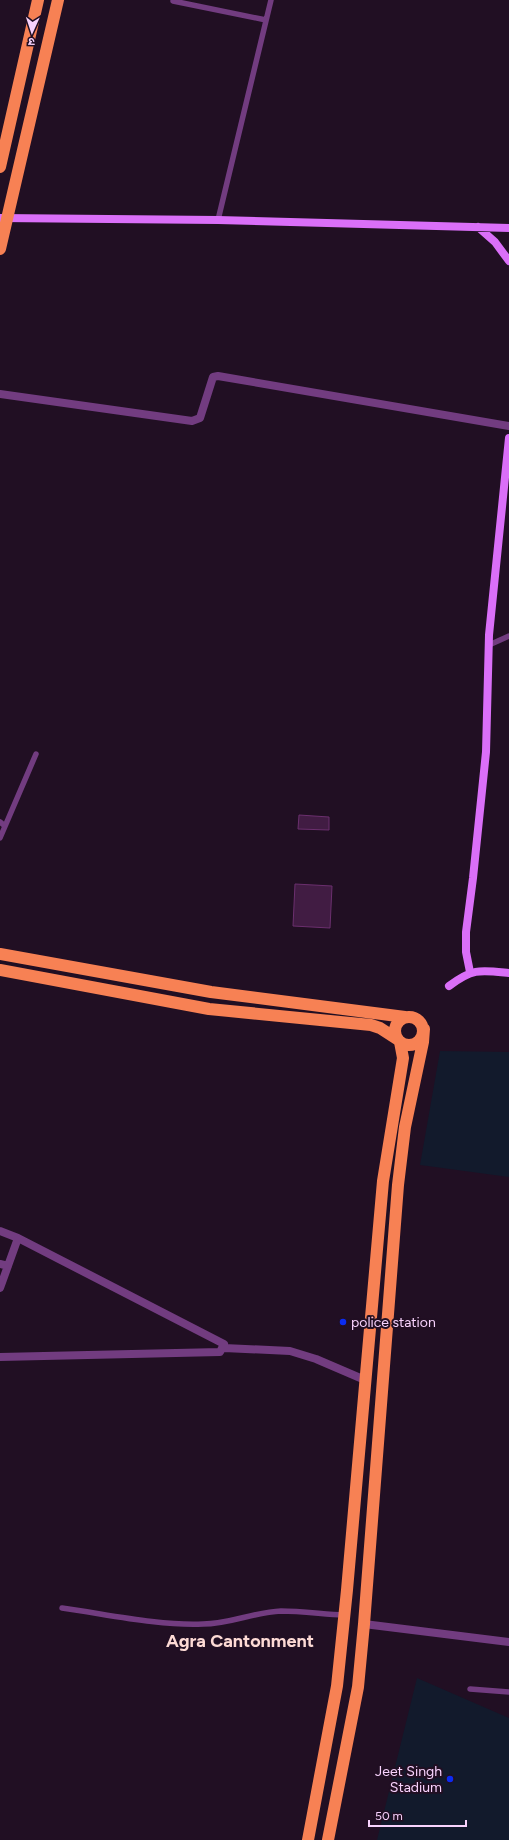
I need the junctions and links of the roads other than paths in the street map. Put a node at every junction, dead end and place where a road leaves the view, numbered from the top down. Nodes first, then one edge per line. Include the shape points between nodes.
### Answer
1 (38, 0) edge
2 (58, 0) edge
3 (271, 0) edge
4 (173, 1) edge
5 (266, 20) junction
6 (0, 168) edge
7 (4, 218) edge
8 (218, 220) junction
9 (478, 227) junction
10 (509, 228) edge
11 (0, 249) edge
12 (509, 261) edge
13 (0, 394) edge
14 (509, 426) edge
15 (509, 438) edge
16 (509, 636) edge
17 (488, 645) junction
18 (36, 754) dead end
19 (0, 822) edge
20 (5, 826) junction
21 (0, 838) edge
22 (0, 954) edge
23 (0, 970) edge
24 (470, 972) junction
25 (509, 973) edge
26 (449, 986) dead end
27 (405, 1017) junction
28 (424, 1029) junction
29 (398, 1040) junction
30 (0, 1231) edge
31 (18, 1238) junction
32 (4, 1265) edge
33 (0, 1288) edge
34 (224, 1348) junction
35 (0, 1357) edge
36 (364, 1380) junction
37 (62, 1608) dead end
38 (344, 1616) junction
39 (364, 1624) junction
40 (509, 1642) edge
41 (470, 1689) dead end
42 (509, 1692) edge
43 (308, 1840) edge
44 (328, 1840) edge

1 - 6 highway
2 - 7 highway
3 - 5 lane
4 - 5 lane
5 - 8 lane
7 - 8 street
7 - 11 highway
8 - 9 street
9 - 10 street
9 - 12 street via 495,242
13 - 14 street via 192,421 200,418 213,377 218,376
15 - 17 street
16 - 17 lane
17 - 24 street via 486,752 466,932
18 - 20 lane
19 - 20 lane
20 - 21 lane
22 - 27 highway via 211,992
23 - 29 highway via 209,1009 364,1024 380,1028
24 - 25 street via 482,970
24 - 26 street
27 - 28 highway via 414,1017
27 - 29 highway via 396,1026
28 - 29 highway via 422,1038 414,1045
28 - 39 highway via 405,1127 398,1185
29 - 36 highway via 403,1058 383,1181
30 - 31 street
31 - 32 street
31 - 34 street via 220,1341
32 - 33 street
34 - 35 street via 220,1352
34 - 36 street via 290,1351 316,1359
36 - 38 highway
37 - 38 lane via 175,1624 224,1623 280,1611
38 - 43 highway via 337,1686
39 - 40 street
39 - 44 highway via 358,1687
41 - 42 lane

